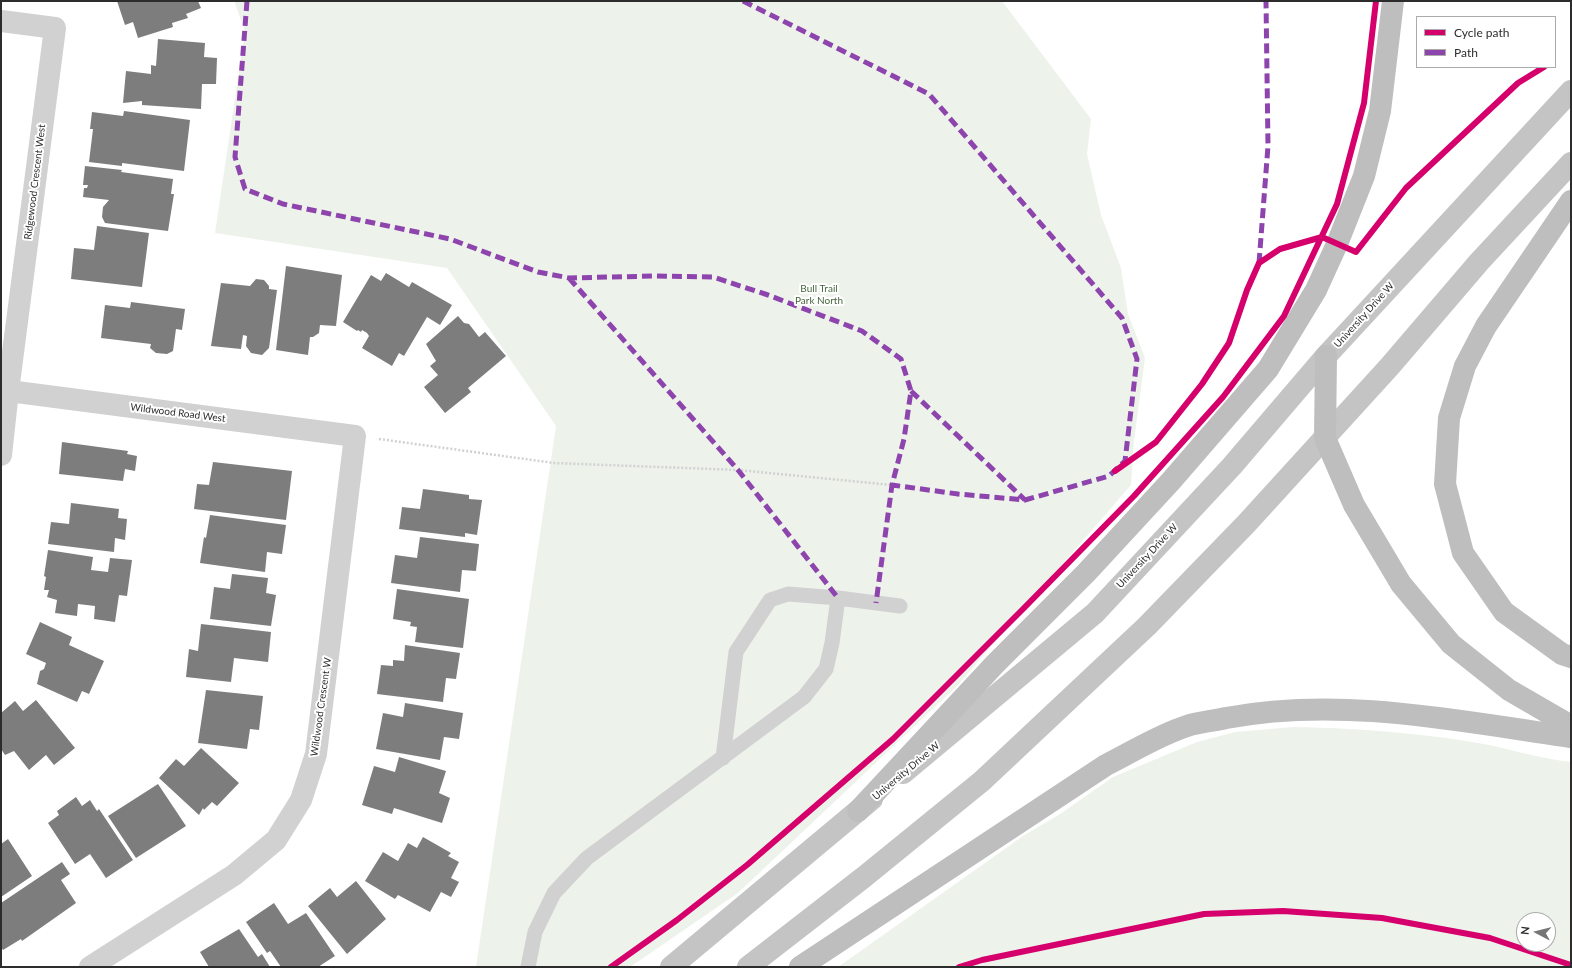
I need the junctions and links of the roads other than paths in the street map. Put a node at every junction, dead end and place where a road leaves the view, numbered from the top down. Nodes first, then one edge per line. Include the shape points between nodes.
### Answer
1 (1393, 1) edge
2 (1, 21) edge
3 (1571, 91) edge
4 (1571, 163) edge
5 (1571, 201) edge
6 (1326, 356) junction
7 (4, 390) edge
8 (355, 436) joint
9 (1325, 438) junction
10 (1, 455) edge
11 (838, 598) junction
12 (900, 606) dead end
13 (1571, 657) edge
14 (1571, 726) edge
15 (1571, 737) edge
16 (723, 758) junction
17 (858, 811) junction
18 (90, 967) edge
19 (528, 967) edge
20 (671, 967) edge
21 (748, 967) edge
22 (800, 967) edge

1 - 17 highway via 1380,112 1364,176 1338,244 1316,290 1268,369 1171,481 1086,573 995,664
2 - 7 street, Ridgewood Crescent West via 55,28
3 - 6 main road, University Drive W
4 - 9 main road via 1479,262
5 - 13 highway via 1486,326 1465,366 1449,418 1445,484 1463,554 1504,612 1562,654
6 - 9 highway
6 - 17 main road, University Drive W via 1232,466 1095,612
7 - 8 street, Wildwood Road West
7 - 10 street
8 - 18 street, Wildwood Crescent W via 316,754 301,800 276,840 234,875
9 - 14 highway via 1354,505 1401,584 1446,638 1509,690
9 - 21 main road via 1147,626 993,770 864,877
11 - 12 lane
11 - 16 lane via 826,669 804,697
11 - 16 lane via 788,594 770,600 736,652
15 - 22 highway via 1405,714 1320,709 1252,713 1188,725 1106,766
16 - 19 lane via 587,858 554,893 535,932
17 - 20 main road, University Drive W

